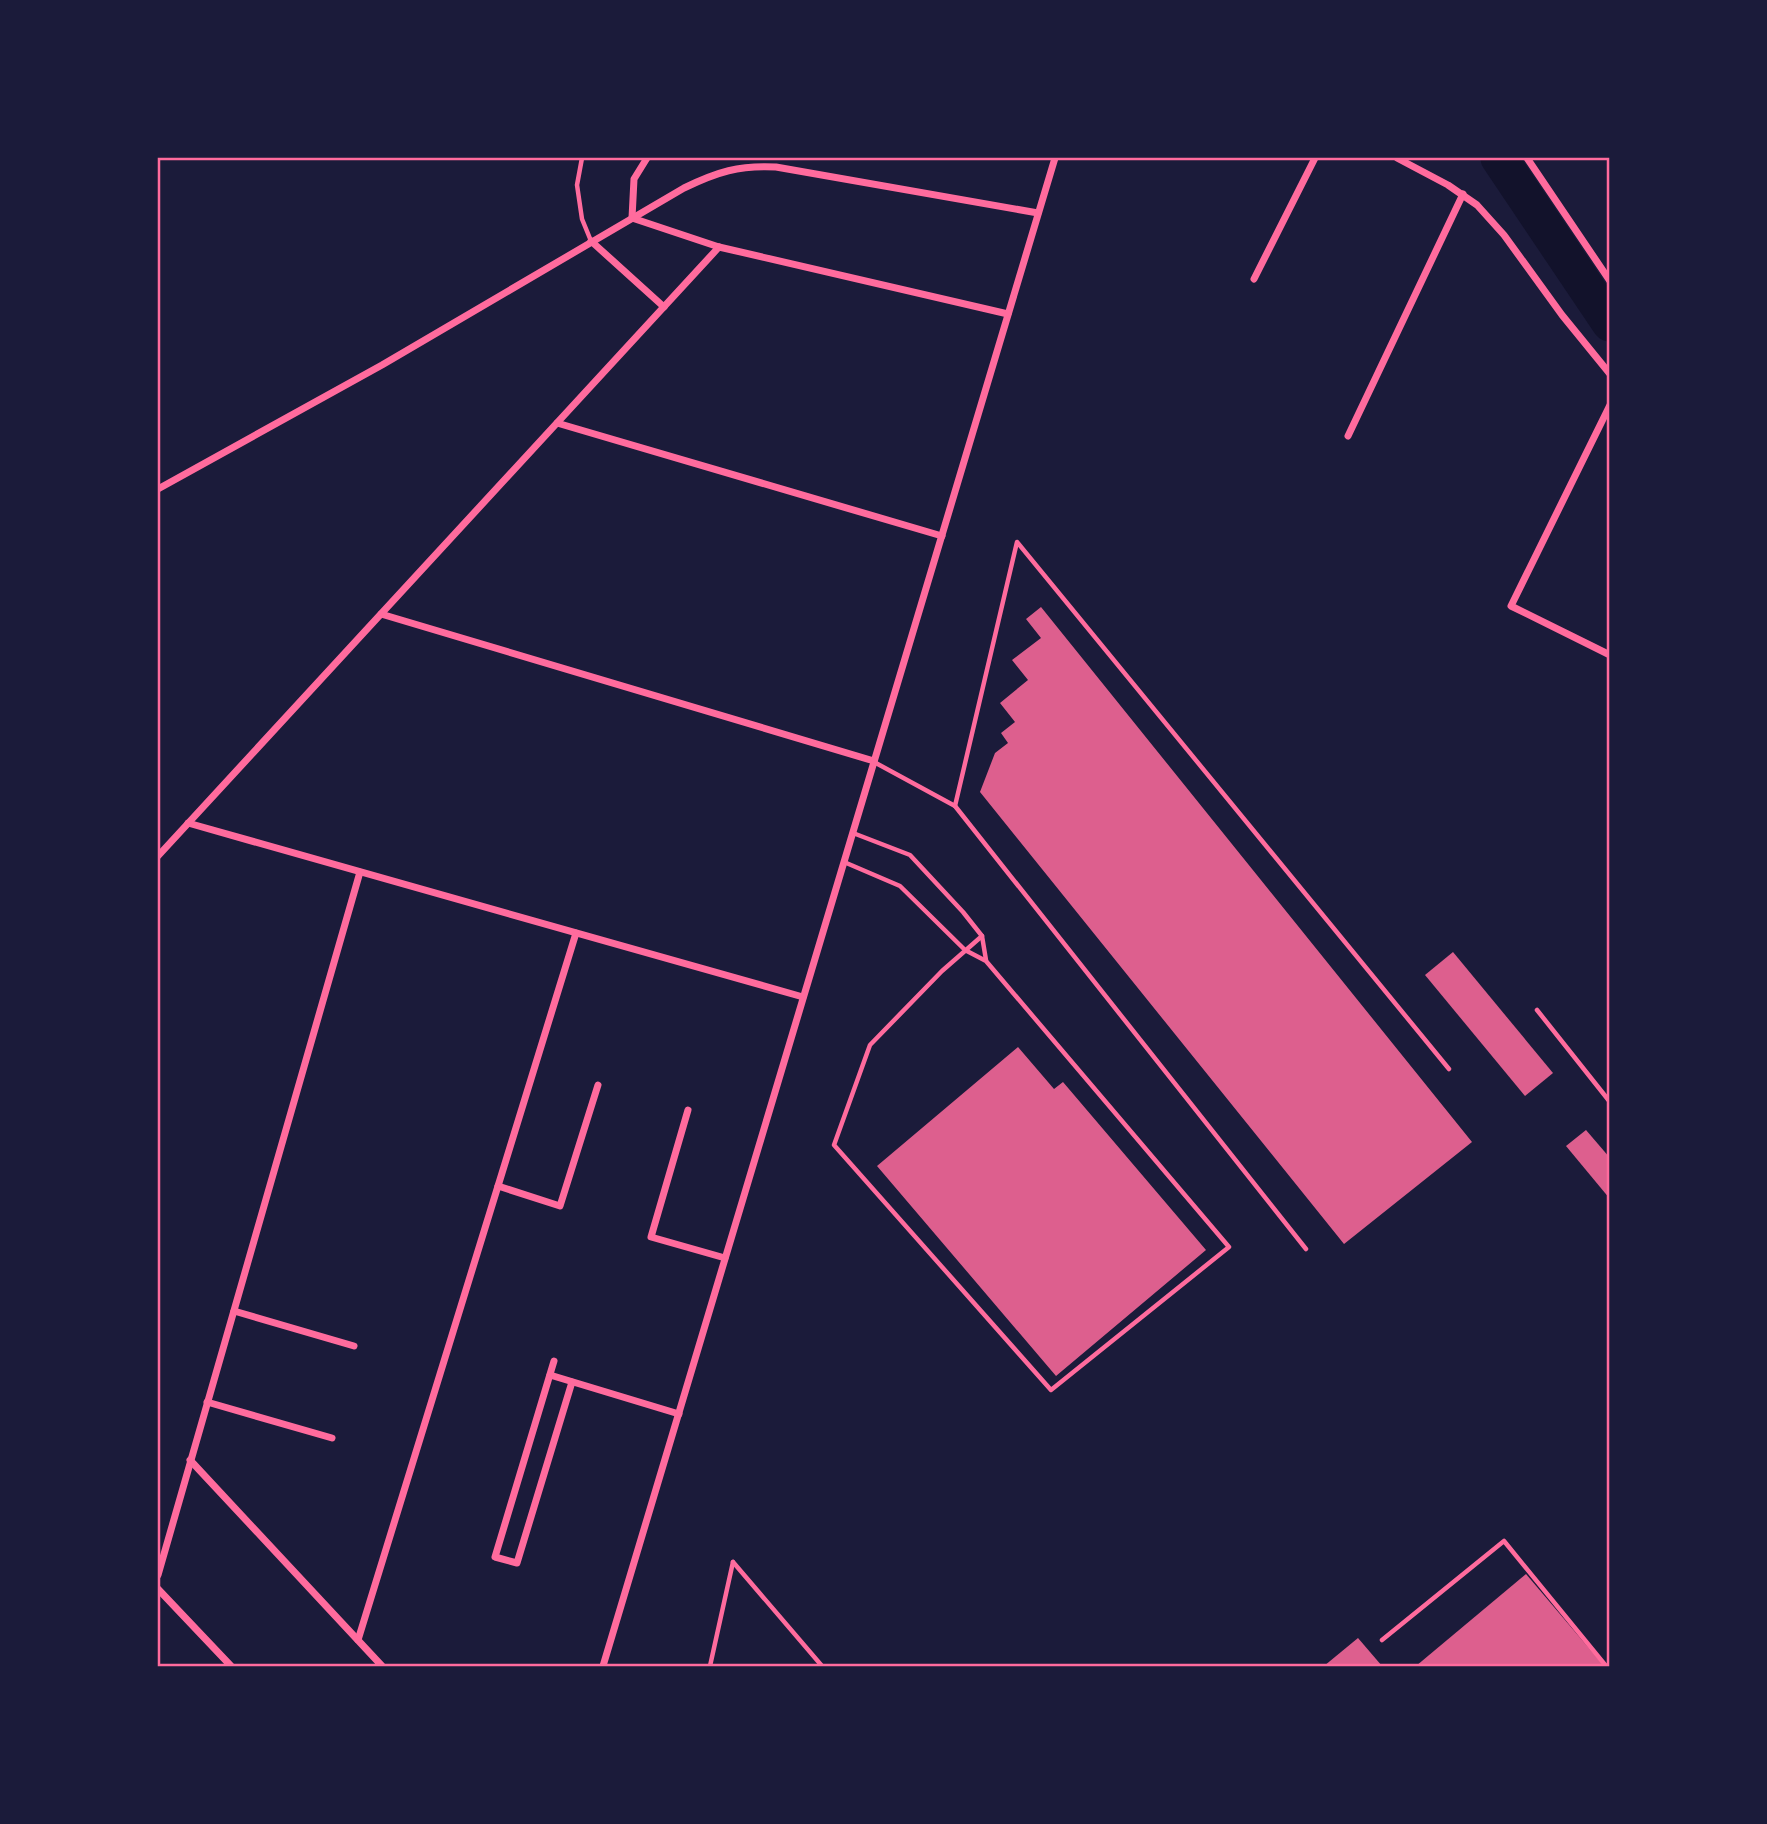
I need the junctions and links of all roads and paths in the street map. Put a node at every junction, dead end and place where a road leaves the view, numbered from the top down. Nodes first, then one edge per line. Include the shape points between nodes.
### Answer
1 (582, 158) edge
2 (647, 158) edge
3 (1055, 158) edge
4 (1315, 158) edge
5 (1397, 158) edge
6 (1527, 158) edge
7 (1463, 194) junction
8 (1038, 214) junction
9 (632, 218) junction
10 (591, 241) junction
11 (719, 247) junction
12 (1254, 279) dead end
13 (1609, 281) edge
14 (664, 307) junction
15 (1008, 314) junction
16 (1609, 374) edge
17 (1609, 405) edge
18 (557, 423) junction
19 (1349, 436) dead end
20 (158, 489) edge
21 (942, 536) junction
22 (382, 614) junction
23 (1609, 655) edge
24 (874, 761) junction
25 (956, 806) junction
26 (188, 823) junction
27 (853, 833) junction
28 (158, 856) edge
29 (844, 862) junction
30 (360, 872) junction
31 (576, 933) junction
32 (982, 936) junction
33 (965, 950) junction
34 (986, 961) junction
35 (803, 997) junction
36 (1537, 1010) dead end
37 (1449, 1069) dead end
38 (598, 1086) dead end
39 (1609, 1102) edge
40 (688, 1110) dead end
41 (498, 1186) junction
42 (1306, 1249) dead end
43 (725, 1258) junction
44 (234, 1311) junction
45 (354, 1346) dead end
46 (554, 1361) dead end
47 (550, 1375) junction
48 (572, 1382) junction
49 (207, 1402) junction
50 (678, 1414) junction
51 (332, 1438) dead end
52 (191, 1460) junction
53 (158, 1575) edge
54 (158, 1589) edge
55 (358, 1640) junction
56 (1382, 1640) dead end
57 (231, 1667) edge
58 (382, 1667) edge
59 (603, 1667) edge
60 (710, 1667) edge
61 (822, 1667) edge
62 (1606, 1667) edge

1 - 10 lane via 577,185
2 - 9 street via 634,178
3 - 8 street
4 - 12 street
5 - 7 street
6 - 13 street
7 - 16 street via 1504,235
7 - 19 street
8 - 9 street via 754,166 707,177
8 - 15 street
9 - 10 street
9 - 11 street
10 - 14 street
10 - 20 street via 417,345
11 - 14 street
11 - 15 street
14 - 18 street
15 - 21 street
17 - 23 street via 1511,606
18 - 21 street
18 - 22 street
21 - 24 street
22 - 24 street
22 - 26 street
24 - 25 lane
24 - 27 street
25 - 37 lane via 1017,542
25 - 42 lane
26 - 28 street
26 - 30 street
27 - 29 street
27 - 32 lane via 910,855
29 - 33 lane via 900,886
29 - 35 street
30 - 31 street
30 - 44 street
31 - 35 street
31 - 41 street
32 - 33 lane
32 - 34 lane
33 - 34 lane
33 - 34 lane via 870,1045 834,1145 1051,1390 1230,1247
35 - 43 street
36 - 39 lane
38 - 41 street via 560,1206
40 - 43 street via 651,1237
41 - 55 street
43 - 50 street
44 - 45 street
44 - 49 street
46 - 47 street
47 - 48 street
47 - 48 street via 495,1557 517,1563
48 - 50 street
49 - 51 street
49 - 52 street
50 - 59 street
52 - 53 street
52 - 55 street
54 - 57 street
55 - 58 street
56 - 62 lane via 1504,1541
60 - 61 lane via 733,1562

